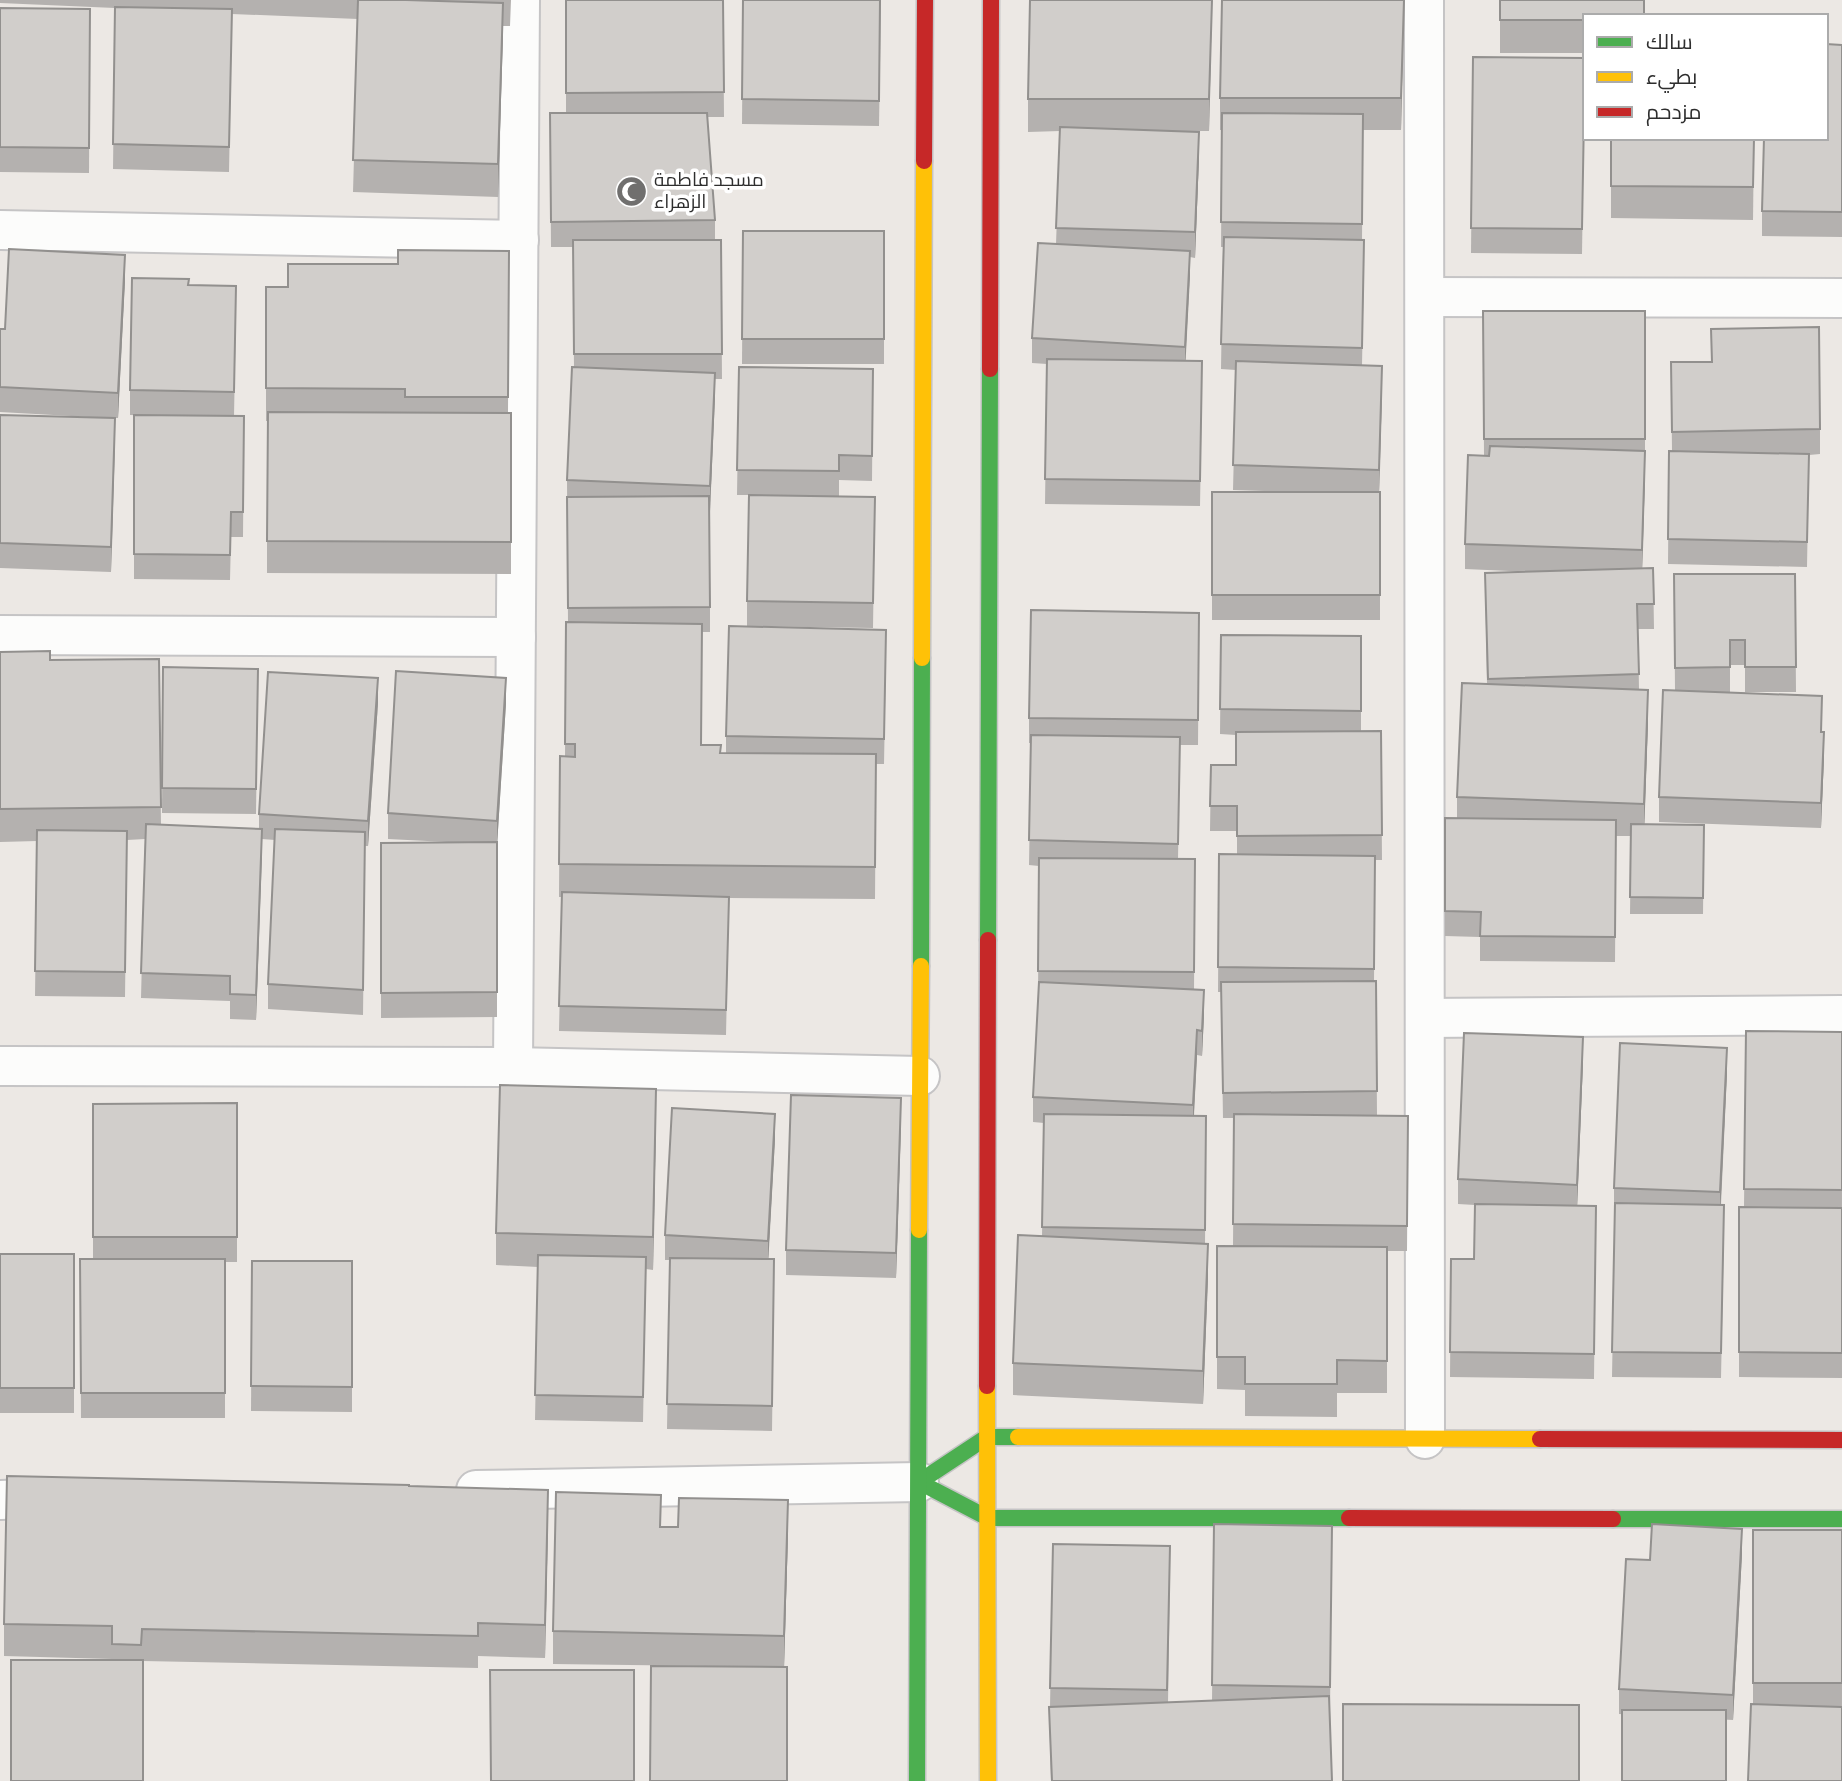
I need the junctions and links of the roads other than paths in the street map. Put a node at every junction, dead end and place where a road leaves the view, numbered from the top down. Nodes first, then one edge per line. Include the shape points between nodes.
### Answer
1 (520, 0) edge
2 (925, 0) edge
3 (991, 0) edge
4 (1424, 0) edge
5 (0, 230) edge
6 (519, 240) junction
7 (1425, 297) junction
8 (1842, 298) edge
9 (0, 635) edge
10 (516, 637) junction
11 (1842, 1015) edge
12 (1425, 1018) junction
13 (0, 1066) edge
14 (513, 1067) junction
15 (920, 1076) junction
16 (988, 1437) junction
17 (1425, 1439) junction
18 (1842, 1440) edge
19 (919, 1482) junction
20 (445, 1491) edge
21 (97, 1498) edge
22 (0, 1500) edge
23 (988, 1518) junction
24 (1842, 1519) edge
25 (917, 1781) edge
26 (988, 1781) edge

1 - 6 street
2 - 15 street
3 - 16 street
4 - 7 street
5 - 6 street
6 - 10 street
7 - 8 street
7 - 12 street
9 - 10 street
10 - 14 street
11 - 12 street
12 - 17 street
13 - 14 street
14 - 15 street
15 - 19 street
16 - 17 street
16 - 19 street
16 - 23 street
17 - 18 street
19 - 20 street
19 - 23 street
19 - 25 street
21 - 22 street
23 - 24 street
23 - 26 street

